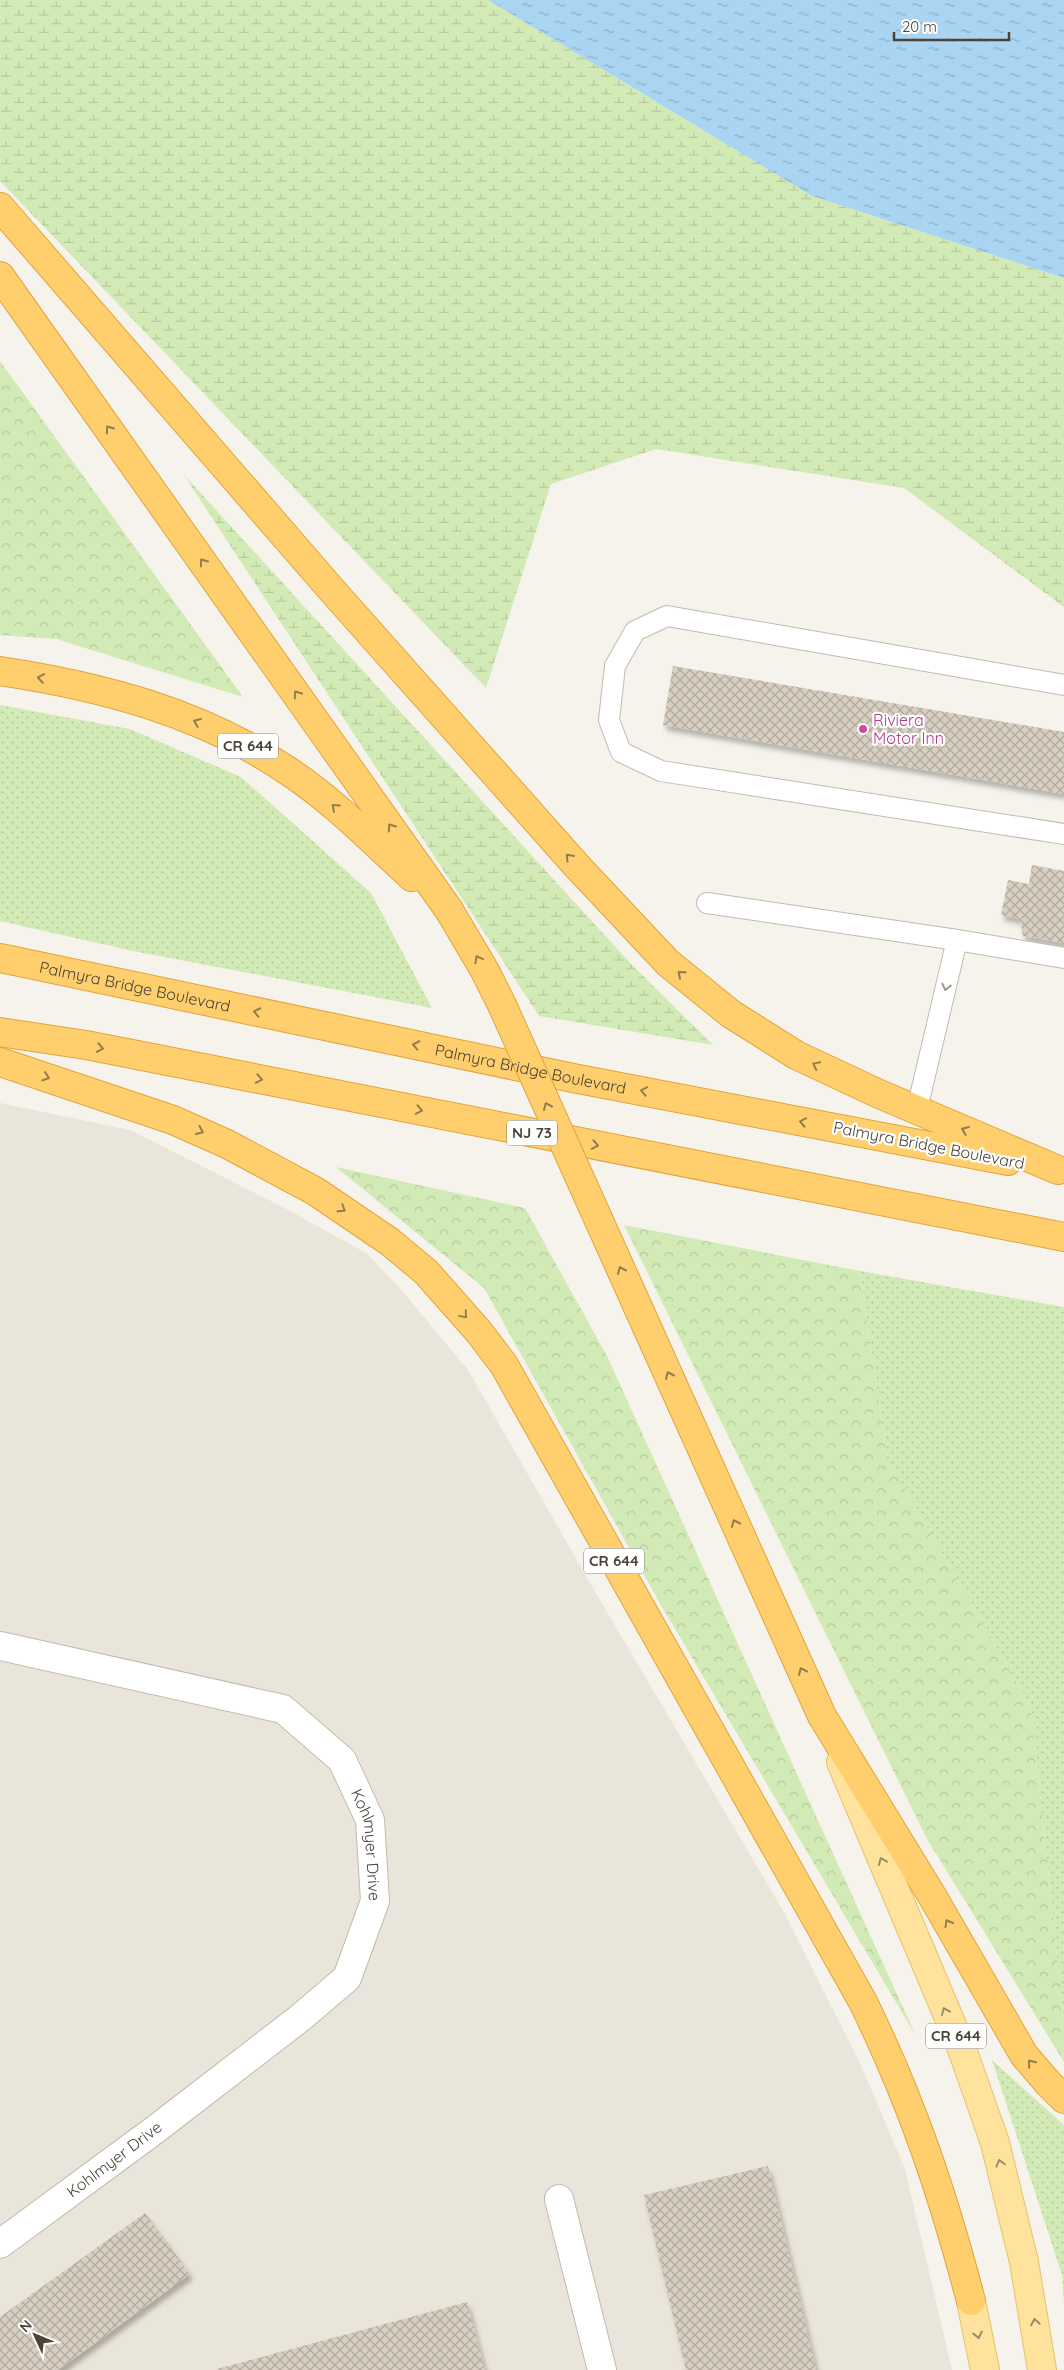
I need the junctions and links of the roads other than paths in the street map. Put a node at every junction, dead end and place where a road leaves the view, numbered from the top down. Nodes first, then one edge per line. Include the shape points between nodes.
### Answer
1 (0, 207) edge
2 (0, 276) edge
3 (0, 671) edge
4 (1064, 685) edge
5 (1064, 834) edge
6 (707, 903) dead end
7 (449, 910) junction
8 (957, 940) junction
9 (0, 958) edge
10 (1064, 958) edge
11 (0, 1032) edge
12 (0, 1062) edge
13 (918, 1109) junction
14 (1061, 1171) edge
15 (1064, 1237) edge
16 (0, 1646) edge
17 (822, 1716) junction
18 (1064, 2098) edge
19 (559, 2199) dead end
20 (0, 2244) edge
21 (971, 2301) joint
22 (602, 2370) edge
23 (984, 2370) edge
24 (1042, 2370) edge

13 -> 1 highway via 839,1076 763,1036 668,963 576,865 343,602
7 -> 2 highway
7 -> 3 highway, CR 644 via 322,796 253,748 138,700
4 - 5 lane via 666,616 635,631 616,666 609,720 621,752 661,771
6 - 8 lane
17 -> 7 highway, CR 644, bridge via 502,1005
8 - 10 lane
8 -> 13 lane
14 -> 9 highway, Palmyra Bridge Boulevard via 573,1078
11 -> 15 highway, NJ 73 via 96,1047
12 -> 21 highway, CR 644 via 173,1120 227,1144 315,1191 390,1242 426,1272 479,1332 504,1365 863,2002 891,2059 936,2175
14 -> 13 highway
16 - 20 street, Kohlmyer Drive via 283,1709 342,1760 370,1820 375,1901 347,1978 255,2053
18 -> 17 highway via 1024,2055 931,1894
24 -> 17 main road, CR 644 via 1013,2210 978,2092
19 - 22 street
21 -> 23 main road, CR 644

